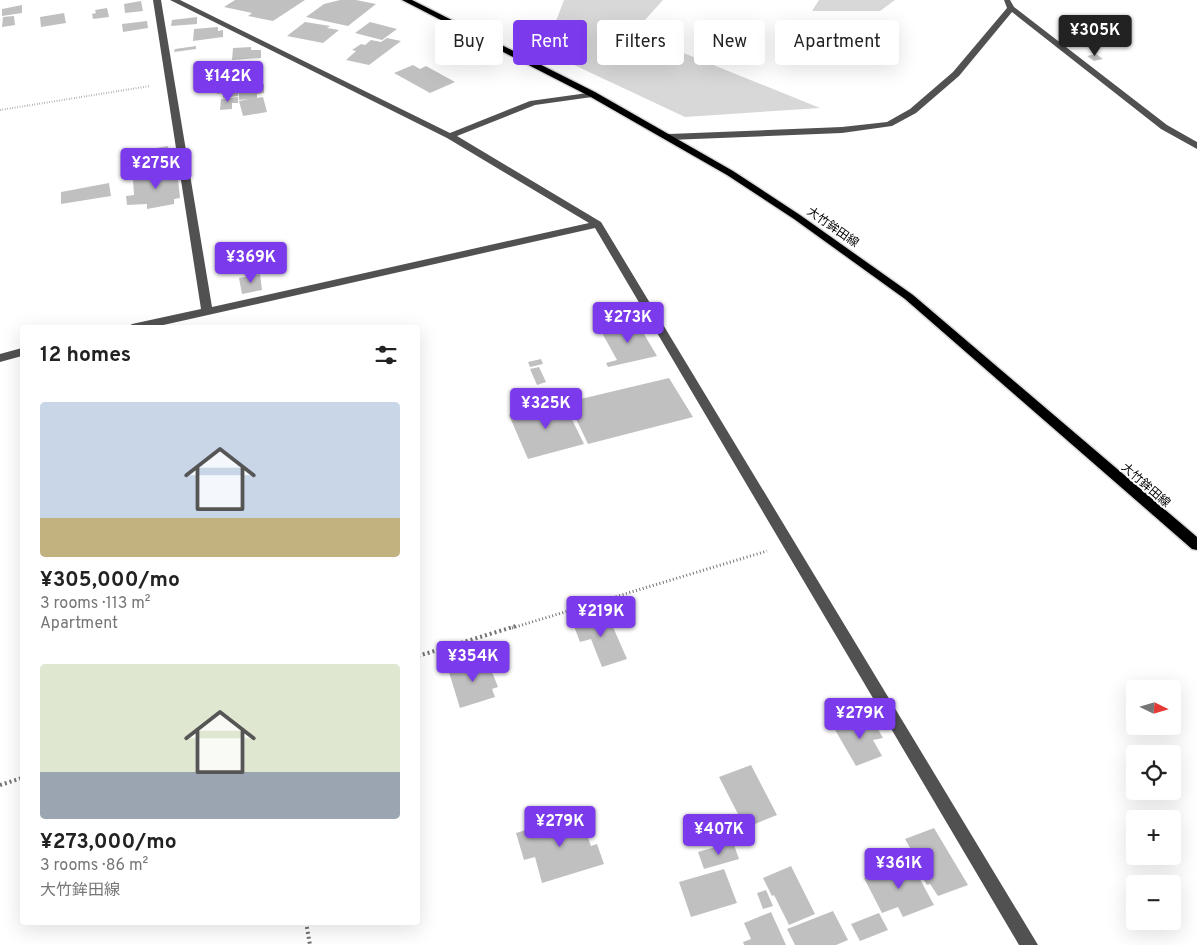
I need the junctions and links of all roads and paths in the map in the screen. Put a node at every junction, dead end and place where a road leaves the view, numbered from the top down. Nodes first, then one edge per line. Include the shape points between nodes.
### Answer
1 (157, 0) edge
2 (174, 0) edge
3 (406, 0) edge
4 (1009, 4) edge
5 (171, 83) junction
6 (592, 94) junction
7 (0, 110) edge
8 (450, 136) junction
9 (669, 137) junction
10 (1197, 146) edge
11 (598, 224) junction
12 (207, 311) junction
13 (145, 325) edge
14 (20, 353) edge
15 (0, 358) edge
16 (790, 544) junction
17 (1197, 545) edge
18 (420, 655) edge
19 (20, 779) edge
20 (0, 785) edge
21 (307, 925) edge
22 (310, 945) edge
23 (1029, 945) edge

1 - 5 street
2 - 8 street
3 - 6 main road, 大竹鉾田線
4 - 9 street via 956,74 913,111 889,124 826,131
4 - 10 street via 1164,127
5 - 7 path
5 - 12 street
6 - 8 street via 533,103
6 - 9 main road, 大竹鉾田線
8 - 11 street
9 - 17 main road, 大竹鉾田線 via 790,212 909,297
11 - 12 street
11 - 16 street
12 - 13 street
14 - 15 street
16 - 18 path
16 - 23 street
19 - 20 path
21 - 22 path

